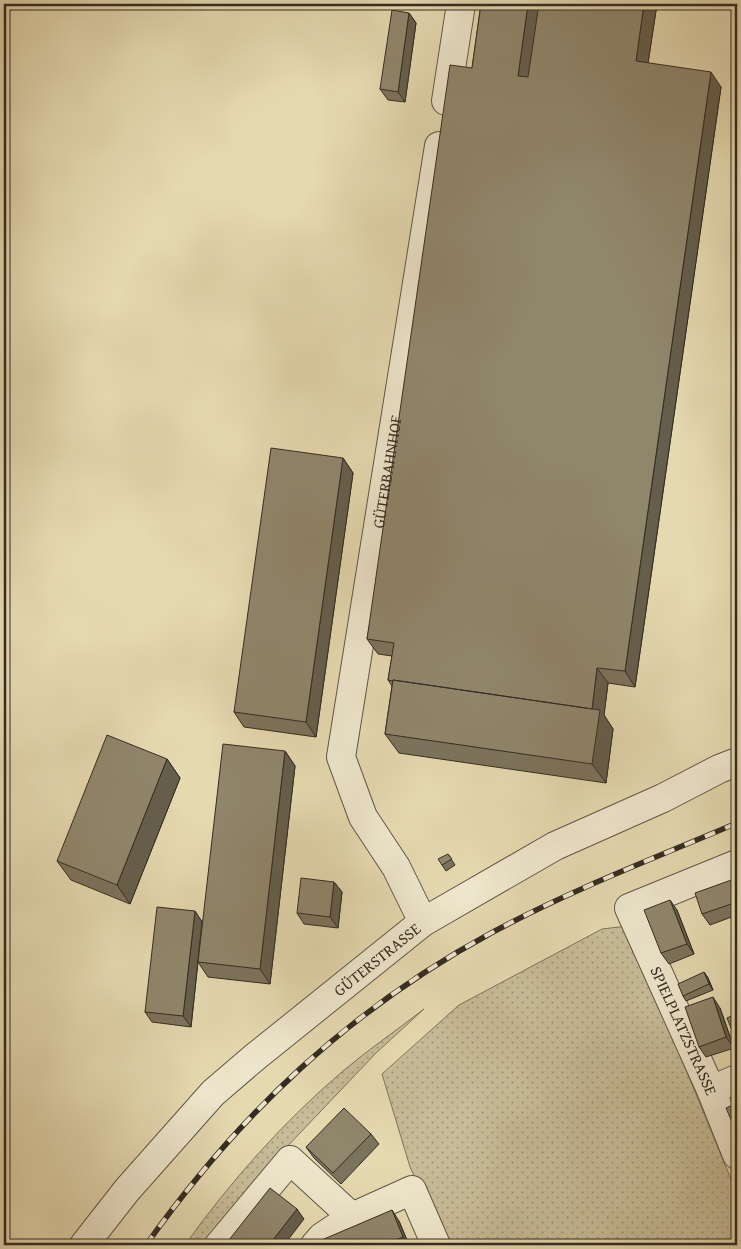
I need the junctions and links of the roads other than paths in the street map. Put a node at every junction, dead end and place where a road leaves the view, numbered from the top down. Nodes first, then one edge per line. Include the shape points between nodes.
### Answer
1 (461, 4) edge
2 (737, 762) edge
3 (737, 864) edge
4 (423, 922) junction
5 (737, 1079) edge
6 (711, 1090) junction
7 (737, 1155) edge
8 (352, 1217) junction
9 (84, 1245) edge
10 (219, 1245) edge
11 (315, 1245) edge
12 (436, 1245) edge

1 - 4 street, GÜTERBAHNHOF via 342,757 364,817 396,866
2 - 4 street, GÜTERSTRASSE via 555,846
3 - 6 street, SPIELPLATZSTRASSE via 629,908
4 - 9 street, GÜTERSTRASSE via 214,1093 127,1190
5 - 6 street
6 - 7 street, SPIELPLATZSTRASSE
8 - 10 street via 290,1160
8 - 11 street
8 - 12 street via 412,1190

